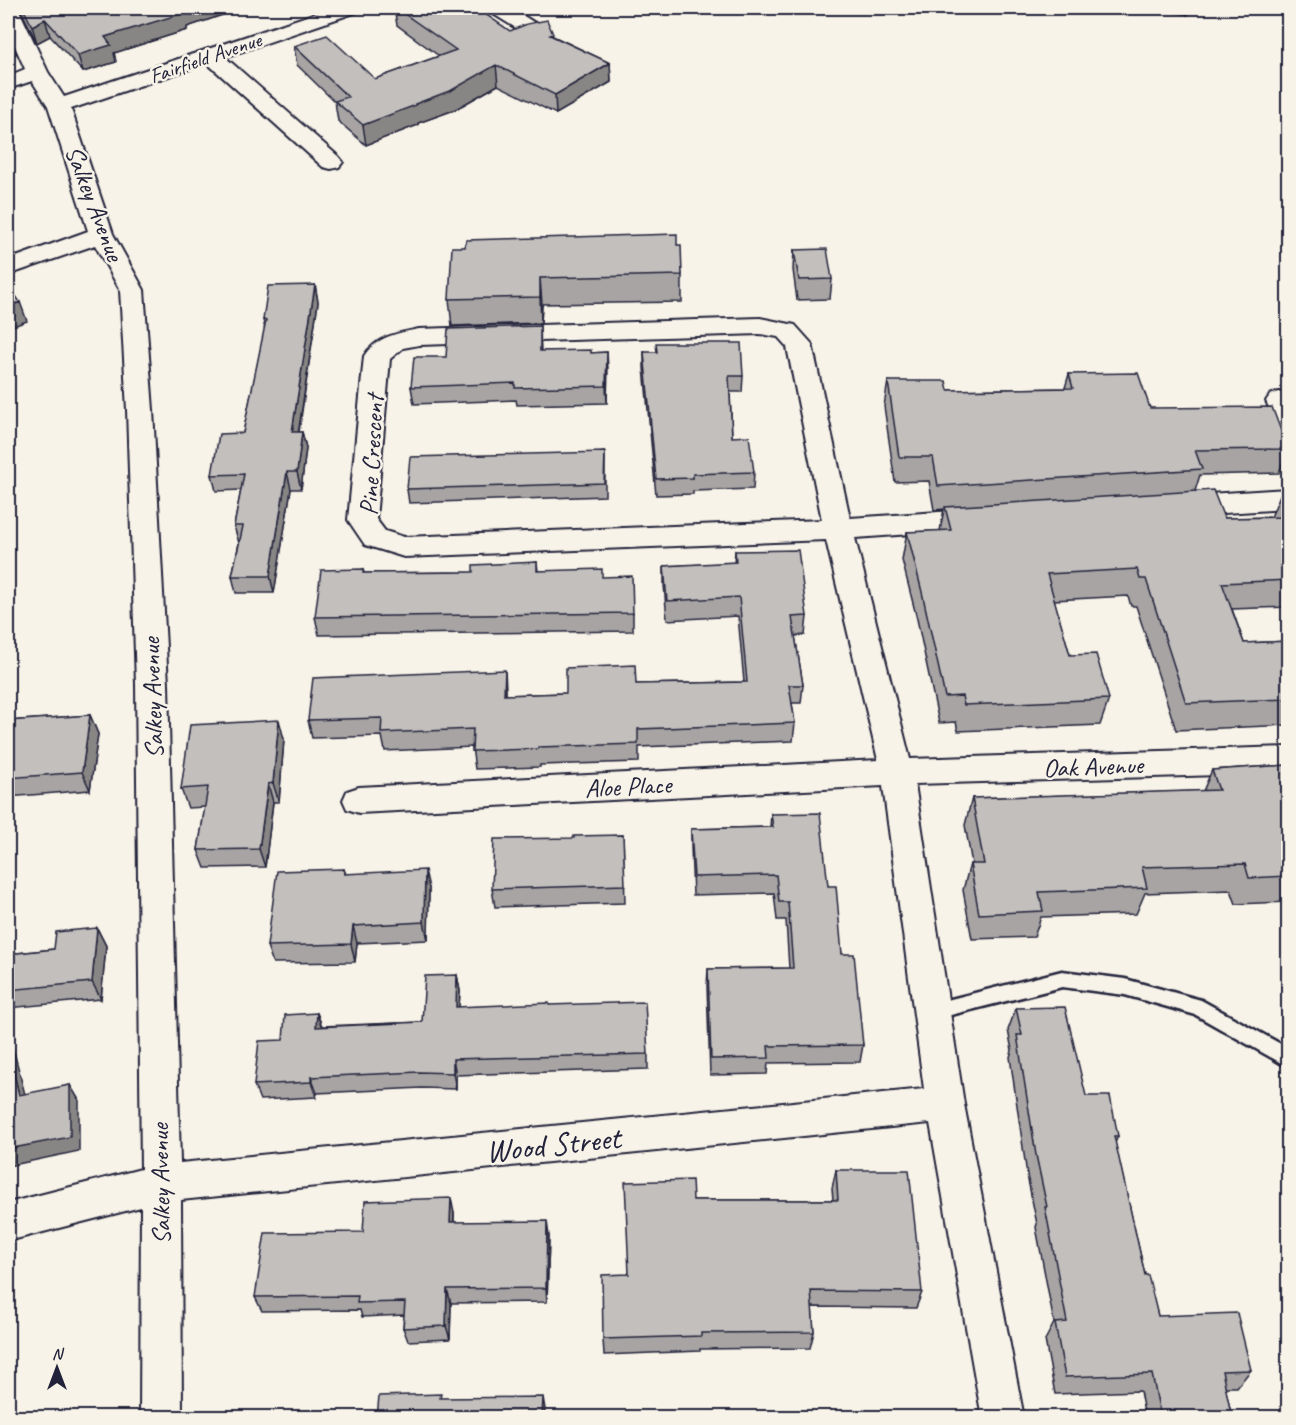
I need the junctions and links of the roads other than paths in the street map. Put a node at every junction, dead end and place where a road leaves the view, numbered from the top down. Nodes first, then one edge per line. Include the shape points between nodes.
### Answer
1 (8, 8) edge
2 (497, 8) edge
3 (342, 9) edge
4 (539, 34) edge
5 (211, 56) junction
6 (37, 72) junction
7 (8, 83) edge
8 (59, 106) junction
9 (332, 162) dead end
10 (101, 234) junction
11 (8, 268) edge
12 (1288, 499) edge
13 (1146, 508) edge
14 (1004, 518) edge
15 (838, 529) junction
16 (1288, 760) edge
17 (897, 772) junction
18 (359, 800) dead end
19 (931, 1012) junction
20 (1288, 1058) edge
21 (945, 1104) junction
22 (160, 1183) junction
23 (8, 1222) edge
24 (161, 1418) edge
25 (1003, 1418) edge

1 - 6 street, Salkey Avenue
2 - 4 street
3 - 5 street, Fairfield Avenue
5 - 8 street, Fairfield Avenue
5 - 9 street
6 - 7 street
6 - 8 street, Salkey Avenue
8 - 10 street, Salkey Avenue
10 - 11 street
10 - 22 street, Salkey Avenue via 132,290 140,410 152,684
12 - 13 street
14 - 15 street, Pine Crescent
15 - 15 street, Pine Crescent via 800,344 786,331 760,326 419,337 395,342 377,356 363,520 375,538 404,547
15 - 17 street
16 - 17 street, Oak Avenue
17 - 18 street, Aloe Place
17 - 19 street
19 - 20 lane via 1062,980 1125,987 1200,1008
19 - 21 street
21 - 22 street, Wood Street
21 - 25 street
22 - 23 street, Wood Street
22 - 24 street, Salkey Avenue

